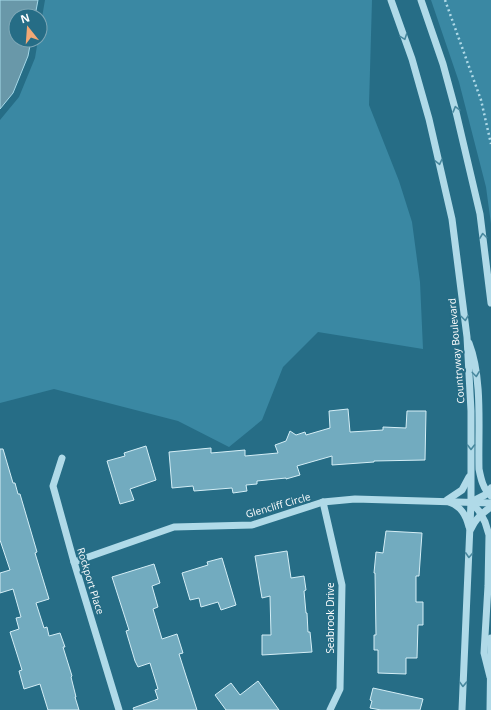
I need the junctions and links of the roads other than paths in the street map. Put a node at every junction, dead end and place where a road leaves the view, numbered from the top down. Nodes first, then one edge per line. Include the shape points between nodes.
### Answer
1 (391, 0) edge
2 (421, 0) edge
3 (491, 303) edge
4 (467, 337) junction
5 (62, 458) dead end
6 (471, 470) junction
7 (490, 492) edge
8 (445, 501) junction
9 (323, 502) junction
10 (471, 502) junction
11 (491, 503) edge
12 (491, 507) edge
13 (481, 514) junction
14 (470, 533) junction
15 (74, 562) junction
16 (491, 638) edge
17 (490, 677) edge
18 (119, 710) edge
19 (330, 710) edge
20 (462, 710) edge
21 (490, 710) edge

1 -> 4 street, Countryway Boulevard via 412,58 452,218
3 -> 2 street via 480,214 443,64
4 -> 6 street, Countryway Boulevard
4 -> 7 street via 473,353 478,398 479,469 481,479
5 - 15 street, Rockport Place via 53,486
6 - 8 street via 465,487
6 - 10 street, Countryway Boulevard
7 - 10 street
8 - 9 street, Glencliff Circle via 355,499
8 - 10 street, Glencliff Circle
8 - 14 street, Glencliff Circle via 464,512
9 - 15 street, Glencliff Circle via 252,525 174,527
9 - 19 street, Seabrook Drive via 342,586 340,689
10 - 11 street, Glencliff Circle
10 - 13 street
10 - 14 street, Countryway Boulevard
12 - 13 street
13 - 14 street
13 - 17 street via 489,535 484,653
14 -> 20 street, Countryway Boulevard
15 - 18 street, Rockport Place
16 - 17 street
17 - 21 street

